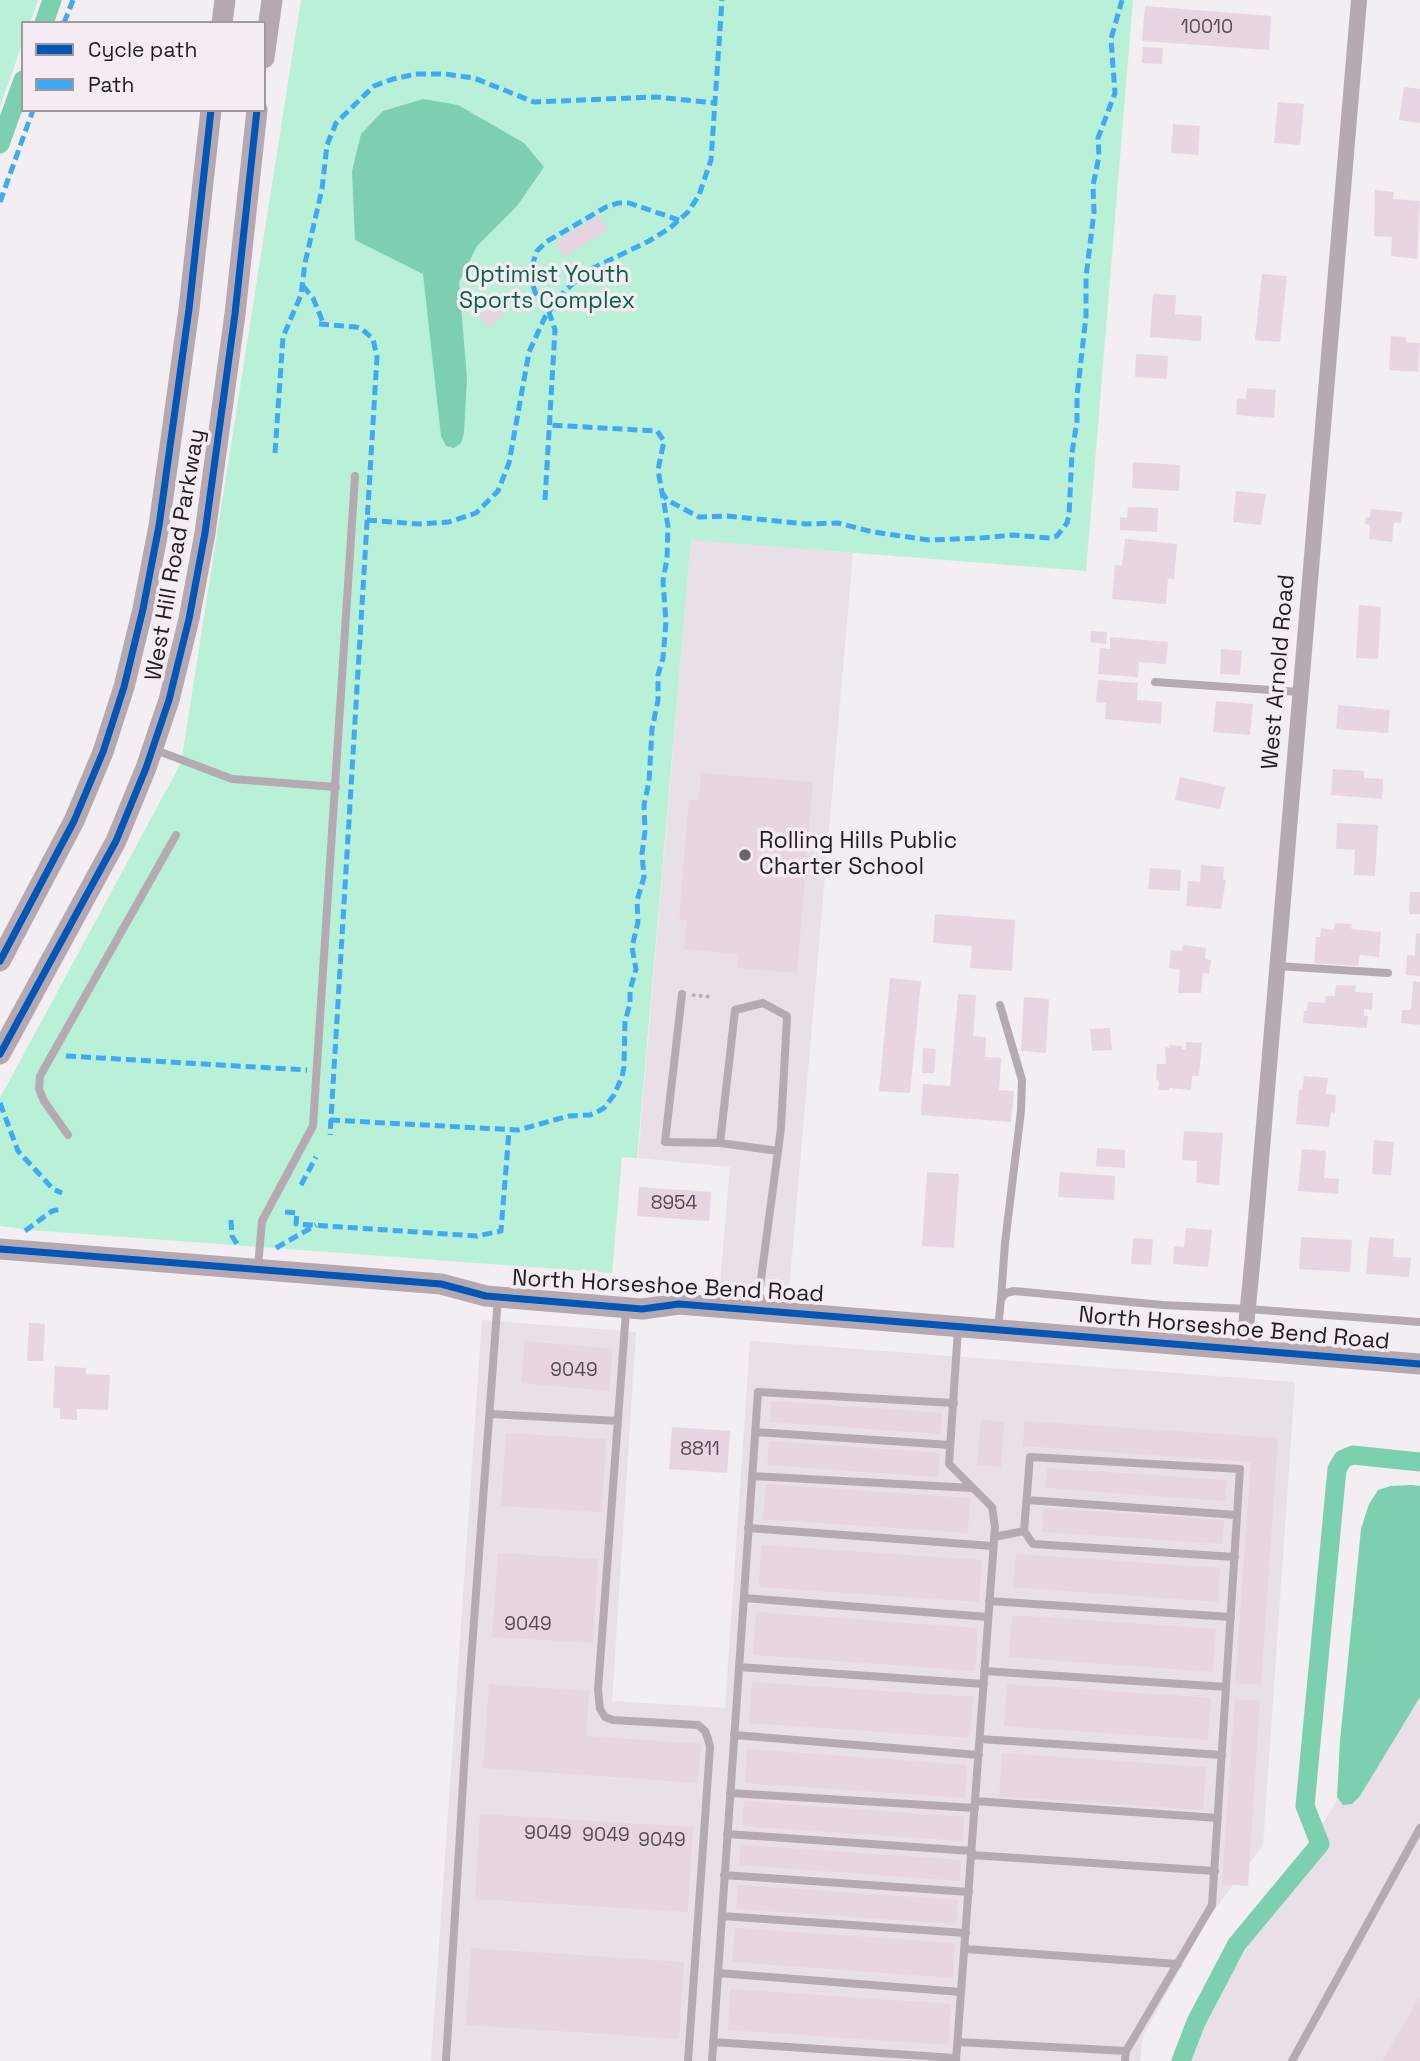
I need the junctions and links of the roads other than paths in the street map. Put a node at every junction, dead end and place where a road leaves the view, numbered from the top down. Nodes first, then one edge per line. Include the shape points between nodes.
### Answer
1 (225, 0) edge
2 (272, 0) edge
3 (1359, 0) edge
4 (222, 21) edge
5 (266, 44) edge
6 (211, 112) edge
7 (257, 112) edge
8 (355, 476) dead end
9 (1155, 682) dead end
10 (1300, 692) junction
11 (153, 749) junction
12 (336, 787) junction
13 (176, 835) dead end
14 (0, 961) edge
15 (1278, 966) junction
16 (1388, 973) dead end
17 (682, 994) dead end
18 (1000, 1006) dead end
19 (0, 1054) edge
20 (68, 1135) dead end
21 (720, 1143) junction
22 (778, 1151) junction
23 (0, 1248) edge
24 (258, 1270) junction
25 (498, 1297) junction
26 (1001, 1299) junction
27 (627, 1308) junction
28 (1248, 1309) junction
29 (766, 1311) junction
30 (1420, 1322) edge
31 (958, 1326) junction
32 (998, 1329) junction
33 (1244, 1348) junction
34 (1420, 1364) edge
35 (954, 1403) junction
36 (490, 1415) junction
37 (618, 1421) junction
38 (755, 1432) junction
39 (950, 1444) junction
40 (752, 1476) junction
41 (972, 1488) junction
42 (1027, 1500) junction
43 (1237, 1515) junction
44 (748, 1528) junction
45 (1024, 1531) junction
46 (993, 1541) junction
47 (1235, 1557) junction
48 (744, 1598) junction
49 (989, 1601) junction
50 (988, 1617) junction
51 (1231, 1617) junction
52 (739, 1667) junction
53 (984, 1671) junction
54 (984, 1684) junction
55 (1226, 1687) junction
56 (734, 1735) junction
57 (980, 1739) junction
58 (979, 1755) junction
59 (1222, 1755) junction
60 (730, 1793) junction
61 (975, 1804) junction
62 (1218, 1818) junction
63 (1420, 1828) edge
64 (727, 1835) junction
65 (971, 1853) junction
66 (1215, 1871) junction
67 (724, 1874) junction
68 (969, 1892) junction
69 (722, 1916) junction
70 (966, 1933) junction
71 (965, 1949) junction
72 (1178, 1964) junction
73 (718, 1973) junction
74 (961, 1992) junction
75 (713, 2042) junction
76 (958, 2042) junction
77 (1126, 2056) edge
78 (956, 2060) edge
79 (446, 2061) edge
80 (688, 2061) edge
81 (712, 2061) edge
82 (1292, 2061) edge

1 - 4 street
2 - 5 street
3 - 10 street, West Arnold Road
6 - 14 street, West Hill Road Parkway via 189,309 144,609 103,752 74,821
7 - 11 street, West Hill Road Parkway via 205,533 189,619
8 - 12 lane
9 - 10 lane
10 - 15 street, West Arnold Road
11 - 12 lane via 232,779
11 - 19 street, West Hill Road Parkway via 116,841
12 - 24 lane via 313,1126 262,1222
13 - 20 lane via 40,1076 44,1101
15 - 16 lane
15 - 28 street, West Arnold Road
17 - 21 lane via 665,1142
18 - 26 lane via 1022,1080
21 - 22 lane
21 - 22 lane via 735,1010 763,1003 787,1016
22 - 29 lane via 759,1294
23 - 24 street, North Horseshoe Bend Road
24 - 25 street, North Horseshoe Bend Road via 441,1284
25 - 27 street, North Horseshoe Bend Road
25 - 36 lane
26 - 28 lane via 1014,1291 1163,1306
26 - 32 lane
27 - 29 street, North Horseshoe Bend Road via 680,1304
27 - 37 lane
28 - 30 lane
28 - 33 street, West Arnold Road
29 - 31 street, North Horseshoe Bend Road
31 - 32 street, North Horseshoe Bend Road
31 - 35 lane
32 - 33 street, North Horseshoe Bend Road
33 - 34 street, North Horseshoe Bend Road
35 - 38 lane via 758,1392
35 - 39 lane
36 - 37 lane
36 - 79 lane
37 - 80 lane via 600,1709 613,1720 698,1725 710,1747
38 - 39 lane
38 - 40 lane
39 - 41 lane via 949,1464
40 - 41 lane
40 - 44 lane
41 - 46 lane via 992,1507
42 - 43 lane
42 - 43 lane via 1030,1457 1240,1469
42 - 45 lane
43 - 47 lane
44 - 46 lane
44 - 48 lane
45 - 46 lane
45 - 47 lane via 1033,1544
46 - 49 lane
47 - 51 lane
48 - 50 lane
48 - 52 lane
49 - 50 lane
49 - 51 lane
50 - 53 lane
51 - 55 lane
52 - 54 lane
52 - 56 lane
53 - 54 lane
53 - 55 lane
54 - 57 lane
55 - 59 lane
56 - 58 lane
56 - 60 lane
57 - 58 lane
57 - 59 lane
58 - 61 lane
59 - 62 lane
60 - 61 lane
60 - 64 lane
61 - 62 lane
61 - 65 lane
62 - 66 lane
63 - 82 lane
64 - 65 lane
64 - 67 lane
65 - 66 lane
65 - 68 lane
66 - 72 lane via 1212,1905
67 - 68 lane
67 - 69 lane
68 - 70 lane
69 - 70 lane
69 - 73 lane
70 - 71 lane
71 - 72 lane
71 - 74 lane
72 - 77 lane
73 - 74 lane
73 - 75 lane
74 - 76 lane
75 - 78 lane
75 - 81 lane
76 - 77 lane
76 - 78 lane

